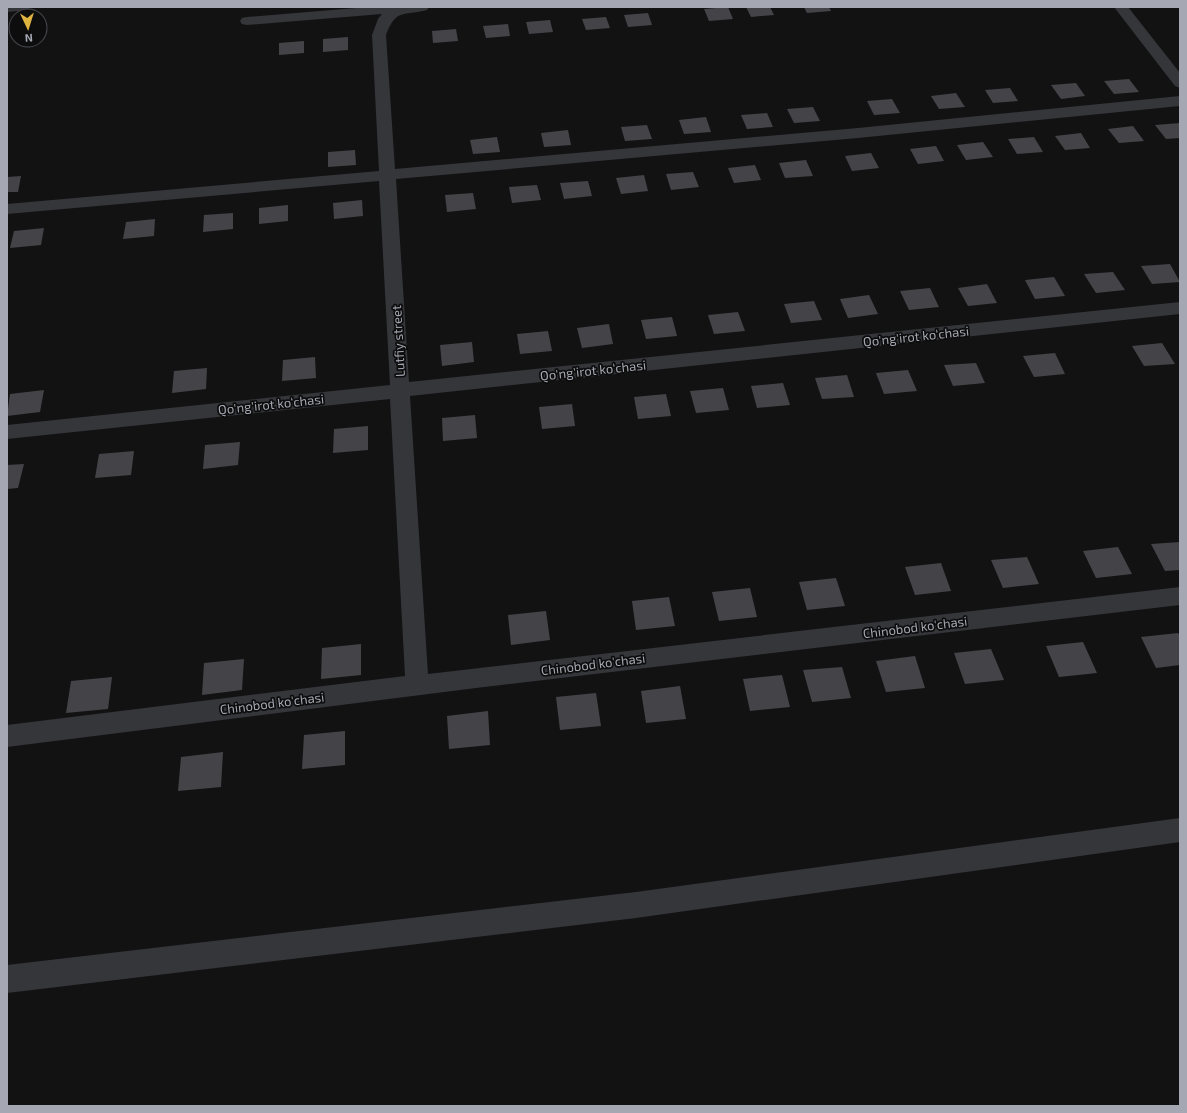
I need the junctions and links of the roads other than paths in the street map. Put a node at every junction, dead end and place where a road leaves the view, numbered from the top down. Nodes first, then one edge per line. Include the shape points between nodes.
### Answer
1 (23, 7) edge
2 (422, 7) edge
3 (1121, 7) edge
4 (7, 8) edge
5 (402, 8) edge
6 (247, 21) dead end
7 (1180, 83) edge
8 (1180, 101) edge
9 (388, 175) junction
10 (7, 208) edge
11 (1180, 308) edge
12 (401, 390) junction
13 (7, 432) edge
14 (1180, 596) edge
15 (417, 685) junction
16 (7, 736) edge
17 (1180, 830) edge
18 (7, 979) edge

1 - 4 street
2 - 5 street
3 - 7 street
5 - 6 street
5 - 9 street, Lutfiy street via 385,19 379,35
8 - 9 street
9 - 10 street
9 - 12 street, Lutfiy street
11 - 12 street, Qo'ng'irot ko‘chasi
12 - 13 street, Qo'ng'irot ko‘chasi
12 - 15 street, Lutfiy street
14 - 15 street, Chinobod ko'chasi
15 - 16 street, Chinobod ko'chasi
17 - 18 street via 636,905

